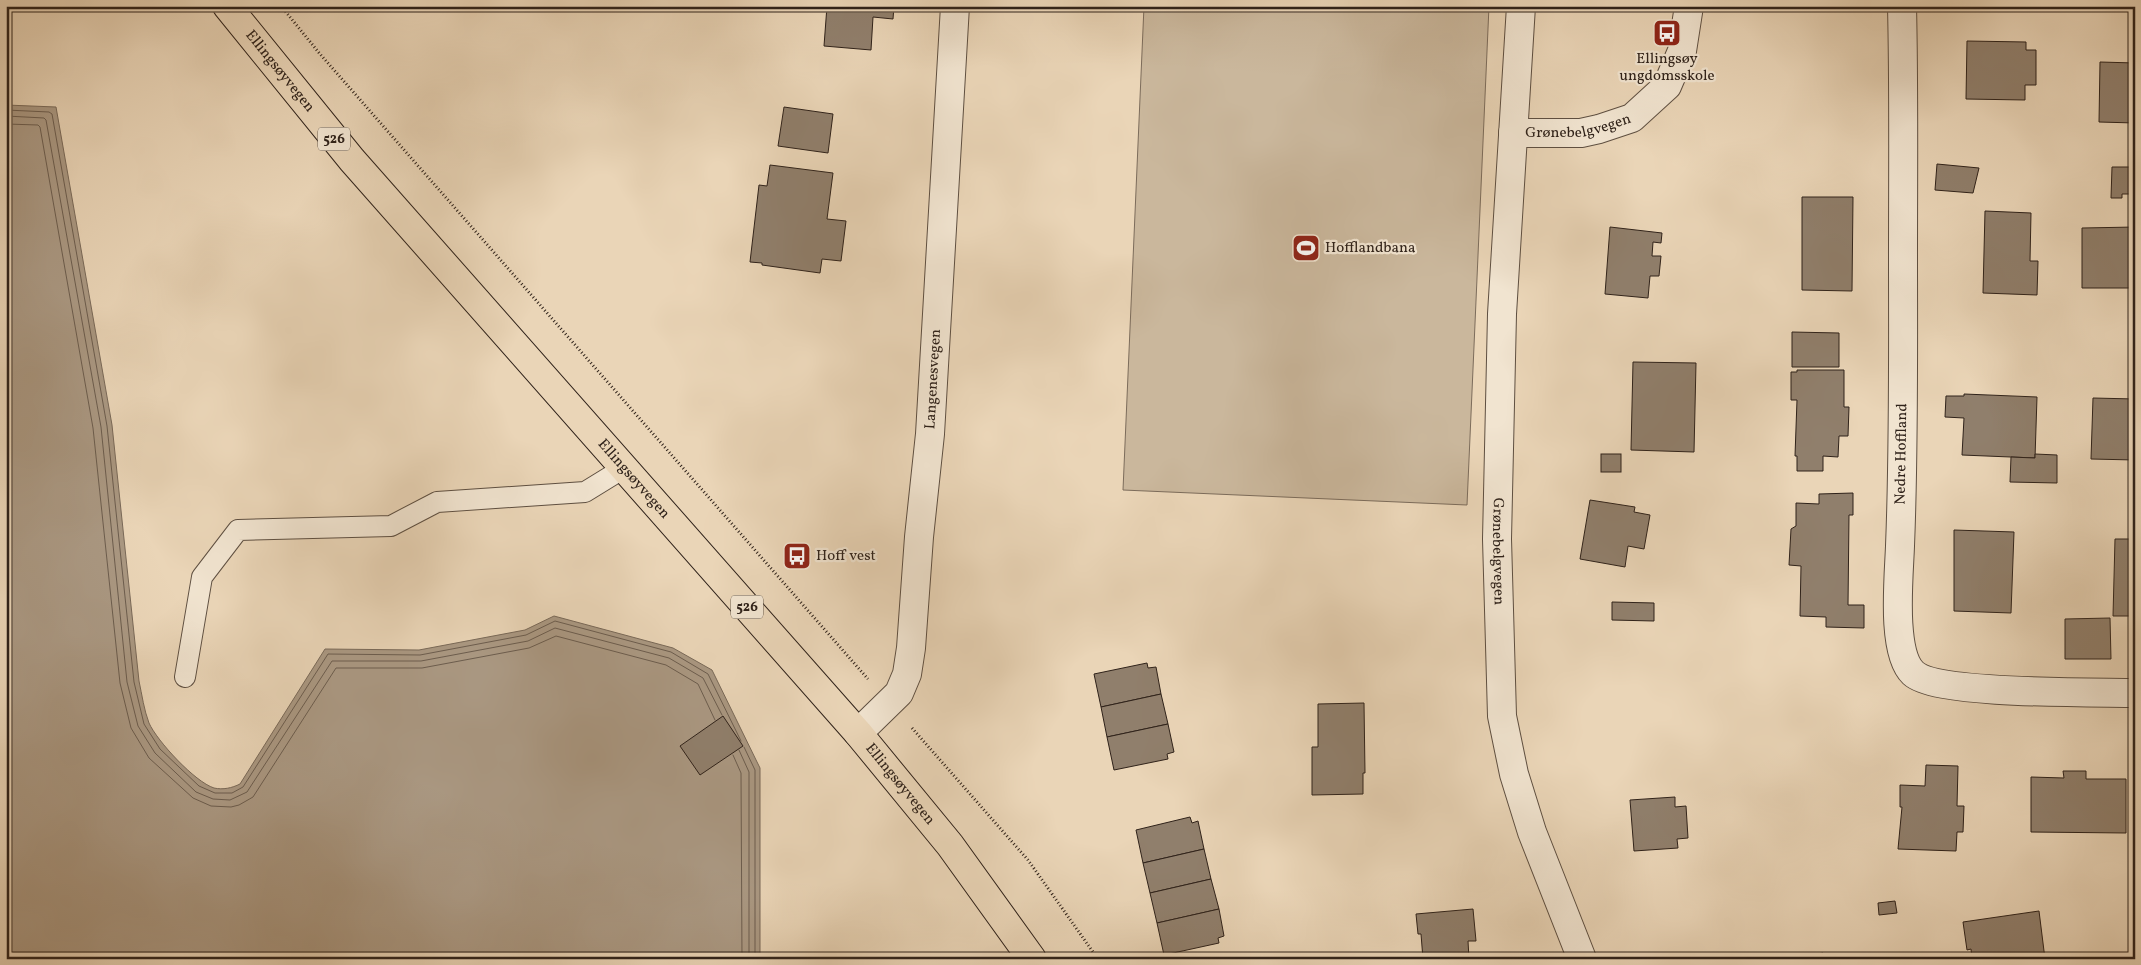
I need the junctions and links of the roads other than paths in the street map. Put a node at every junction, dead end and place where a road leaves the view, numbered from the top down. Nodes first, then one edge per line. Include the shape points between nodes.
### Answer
1 (227, 6) edge
2 (954, 6) edge
3 (1521, 6) edge
4 (1689, 6) edge
5 (1902, 6) edge
6 (1513, 133) junction
7 (624, 468) junction
8 (185, 677) dead end
9 (2135, 693) edge
10 (858, 734) junction
11 (1032, 959) edge
12 (1582, 959) edge

1 - 7 main road, Ellingsøyvegen / 526 via 352,160
2 - 10 street, Langenesvegen via 930,434 912,648 899,693
3 - 6 street, Grønebelgvegen
4 - 6 street, Grønebelgvegen via 1682,51 1667,86 1632,118 1581,133
5 - 9 street, Nedre Hoffland via 1904,458 1898,597 1902,655 1914,674 1938,684
6 - 12 street, Grønebelgvegen via 1502,314 1497,539 1502,716 1514,774 1532,832
7 - 8 lane via 584,492 437,502 391,526 238,530 202,577
7 - 10 main road, Ellingsøyvegen / 526
10 - 11 main road, Ellingsøyvegen / 526 via 950,845

